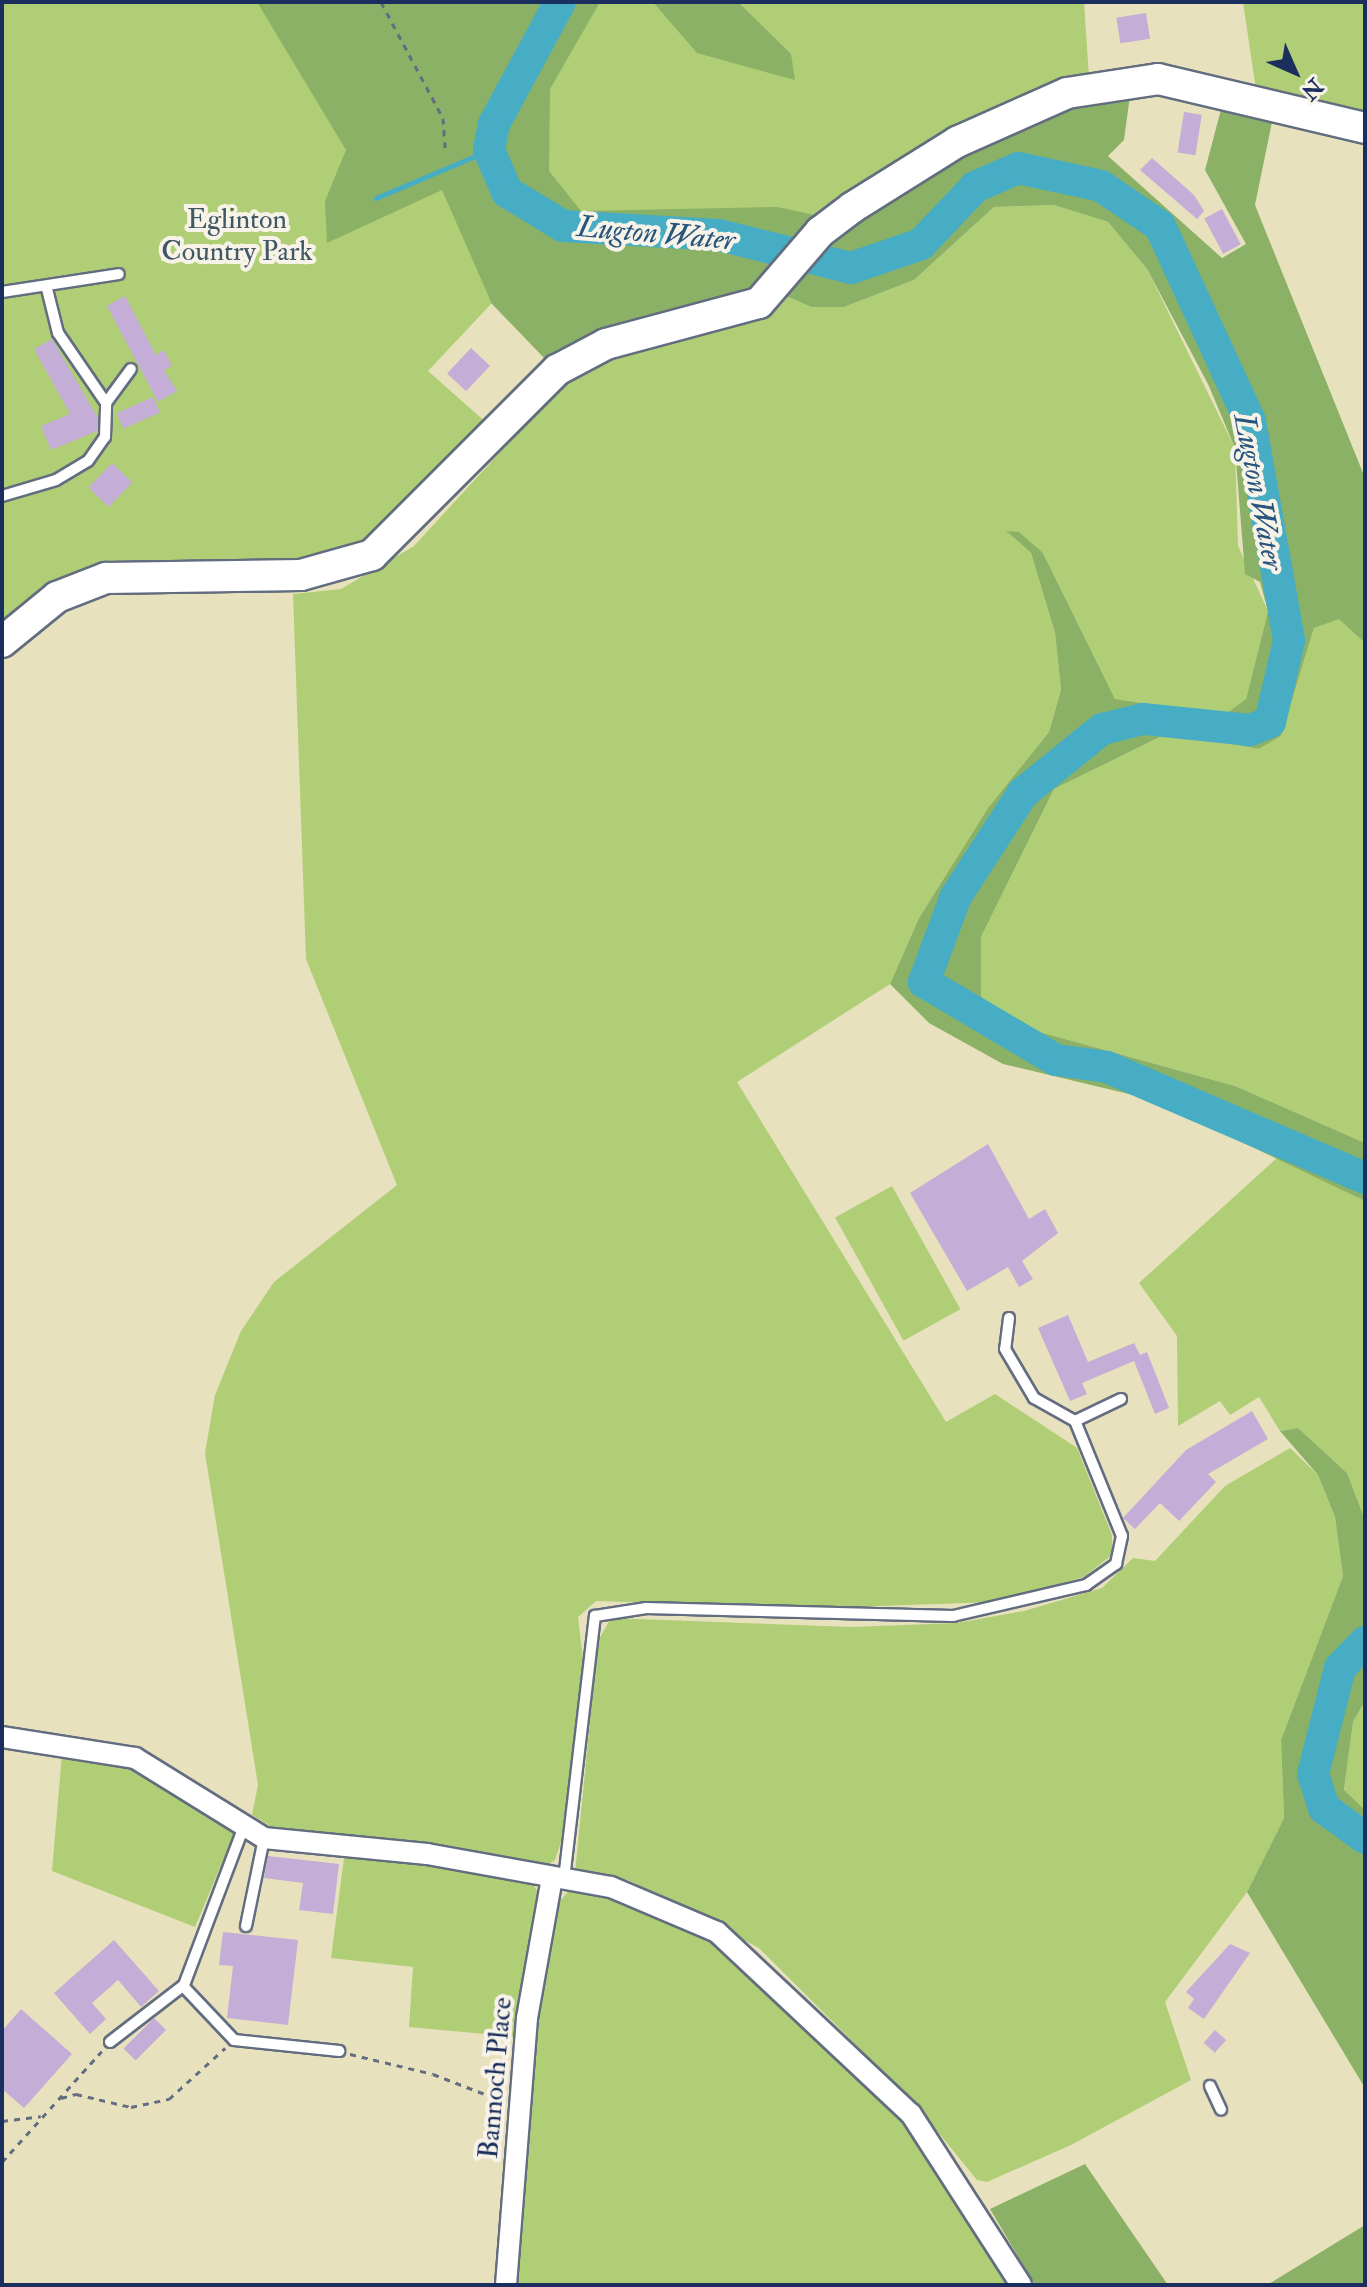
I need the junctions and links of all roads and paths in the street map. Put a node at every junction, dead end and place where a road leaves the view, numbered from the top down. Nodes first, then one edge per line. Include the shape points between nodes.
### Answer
1 (381, 2) edge
2 (1365, 128) edge
3 (445, 150) dead end
4 (119, 274) dead end
5 (47, 289) junction
6 (2, 292) edge
7 (131, 369) dead end
8 (106, 403) junction
9 (2, 496) edge
10 (2, 642) edge
11 (1009, 1318) dead end
12 (1121, 1399) dead end
13 (1075, 1421) junction
14 (2, 1737) edge
15 (244, 1826) junction
16 (264, 1838) junction
17 (558, 1878) junction
18 (246, 1926) dead end
19 (183, 1986) junction
20 (234, 2040) junction
21 (110, 2042) joint
22 (339, 2051) joint
23 (1210, 2086) dead end
24 (61, 2098) junction
25 (520, 2110) junction
26 (1221, 2110) dead end
27 (45, 2115) junction
28 (2, 2121) edge
29 (2, 2162) edge
30 (506, 2285) edge
31 (1021, 2285) edge

1 - 3 path via 443,118
2 - 10 main road via 1187,84 1108,81 957,142 853,207 809,244 774,294 742,311 606,344 557,370 372,555 301,575 106,578 57,597
4 - 5 lane
5 - 6 lane
5 - 8 lane via 58,333
7 - 8 lane
8 - 9 lane via 105,437 88,461
11 - 13 lane via 1005,1349 1022,1383 1034,1398
12 - 13 lane
13 - 17 lane via 1122,1536 1116,1564 1086,1585 953,1616 646,1608 595,1616
14 - 15 street via 135,1758
15 - 16 street
15 - 19 lane
16 - 17 street via 427,1854
16 - 18 lane
17 - 25 street, Bannoch Place via 527,2018
17 - 31 street via 611,1887 680,1913 770,1975 928,2134
19 - 20 lane
19 - 21 lane
20 - 22 lane
20 - 24 path via 169,2099 131,2107 76,2094
21 - 24 path
22 - 25 path via 433,2074
23 - 26 lane
24 - 27 path
25 - 30 street, Bannoch Place
27 - 28 path
27 - 29 path

